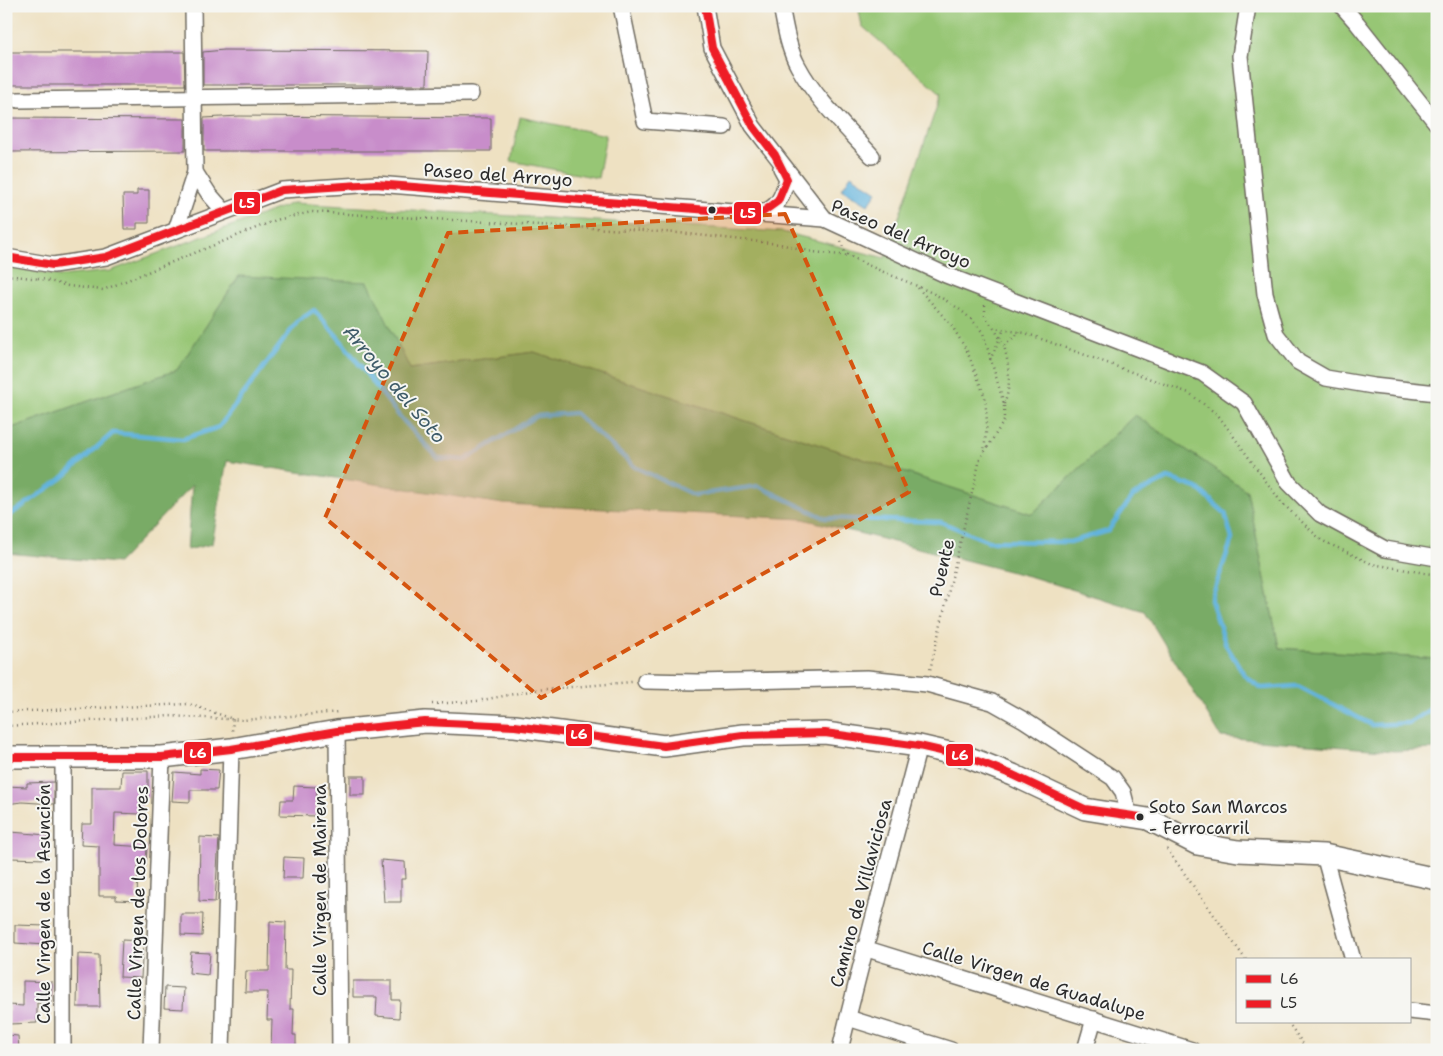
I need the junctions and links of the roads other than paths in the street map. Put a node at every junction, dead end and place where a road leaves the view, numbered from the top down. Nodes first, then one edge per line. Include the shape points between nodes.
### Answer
1 (193, 6) edge
2 (621, 6) edge
3 (705, 6) edge
4 (781, 6) edge
5 (1248, 6) edge
6 (1342, 6) edge
7 (472, 94) dead end
8 (192, 98) junction
9 (18, 100) dead end
10 (1437, 124) edge
11 (724, 127) dead end
12 (775, 155) junction
13 (872, 156) dead end
14 (195, 172) junction
15 (224, 211) junction
16 (760, 214) junction
17 (825, 219) junction
18 (176, 230) junction
19 (6, 246) edge
20 (6, 257) edge
21 (31, 266) junction
22 (1437, 393) edge
23 (1437, 558) edge
24 (645, 681) road end
25 (338, 721) junction
26 (919, 746) junction
27 (231, 749) junction
28 (6, 757) edge
29 (162, 757) junction
30 (62, 758) junction
31 (1130, 815) junction
32 (1324, 855) junction
33 (1437, 878) edge
34 (864, 948) junction
35 (1352, 958) edge
36 (1410, 1011) edge
37 (1437, 1014) edge
38 (848, 1018) junction
39 (1094, 1019) junction
40 (63, 1050) edge
41 (151, 1050) edge
42 (222, 1050) edge
43 (340, 1050) edge
44 (840, 1050) edge
45 (951, 1050) edge
46 (1085, 1050) edge
47 (1192, 1050) edge

1 - 8 street
2 - 11 street via 645,121
3 - 12 street via 712,48 753,126
4 - 13 street via 797,65 811,86
5 - 22 street via 1240,56 1265,294 1276,334 1298,362 1326,378
6 - 10 street
7 - 8 street
8 - 9 street
8 - 14 street
12 - 16 street via 787,179 783,197 774,209
12 - 17 street
14 - 15 street
14 - 18 street
15 - 16 street, Paseo del Arroyo via 282,190 376,184
15 - 18 street, Paseo del Arroyo
16 - 17 street, Paseo del Arroyo
17 - 23 street, Paseo del Arroyo via 946,274 1202,373 1244,403 1288,482 1320,514 1385,549
18 - 21 street, Paseo del Arroyo via 106,257
19 - 21 street
20 - 21 street, Paseo del Arroyo
24 - 31 street via 867,678 927,684 976,696 1024,720 1113,778 1123,792
25 - 26 street via 515,726 664,746 743,735 825,733
25 - 27 street
25 - 43 street, Calle Virgen de Mairena
26 - 31 street via 967,756 1085,809
26 - 34 street, Camino de Villaviciosa
27 - 29 street
27 - 42 street
28 - 30 street
29 - 30 street
29 - 41 street, Calle Virgen de los Dolores
30 - 40 street, Calle Virgen de la Asunción
31 - 32 street via 1148,819 1197,844 1238,851
32 - 33 street
32 - 35 street
34 - 38 street, Camino de Villaviciosa
34 - 39 street, Calle Virgen de Guadalupe
36 - 37 street
38 - 44 street, Camino de Villaviciosa
38 - 45 street
39 - 46 street
39 - 47 street, Calle Virgen de Guadalupe

